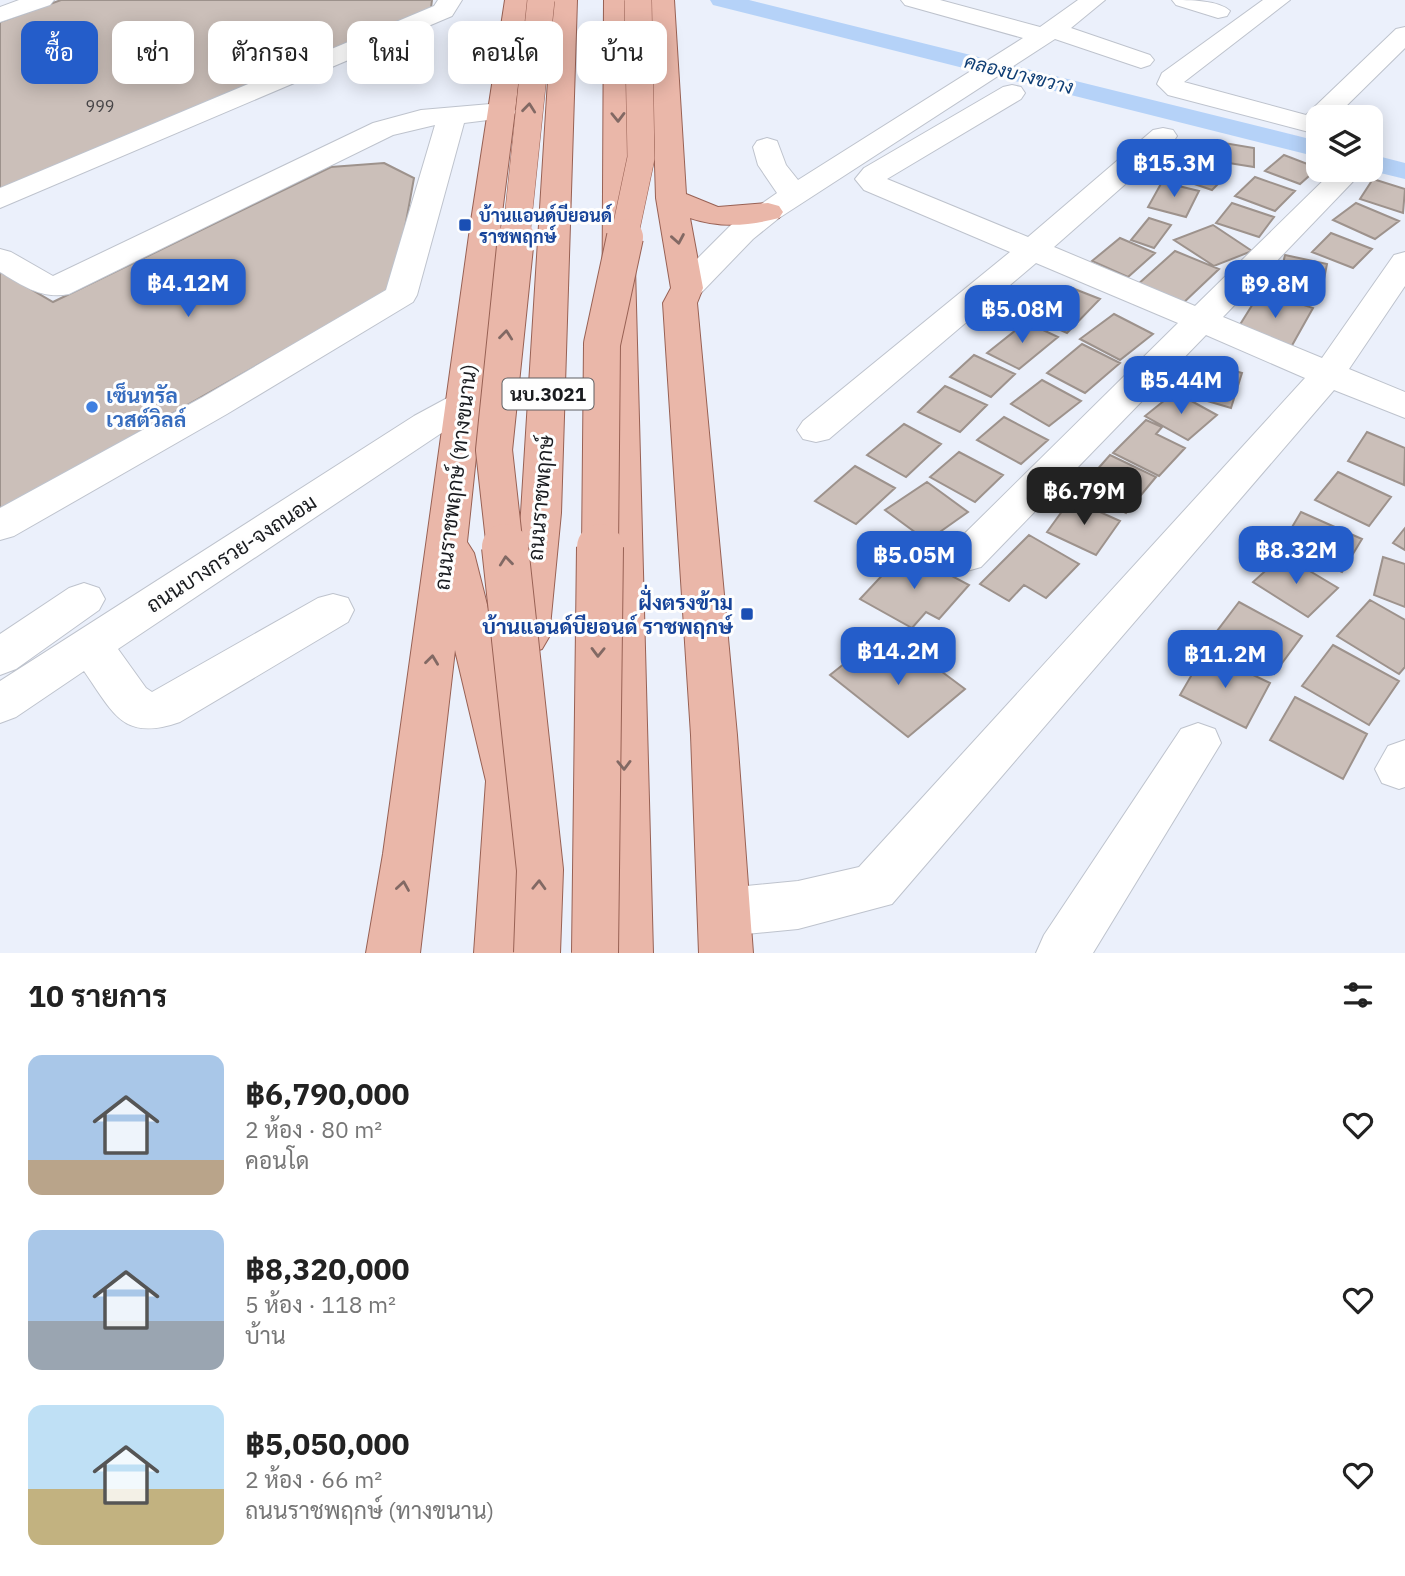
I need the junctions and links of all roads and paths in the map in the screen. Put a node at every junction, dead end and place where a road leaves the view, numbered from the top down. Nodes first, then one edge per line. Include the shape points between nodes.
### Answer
1 (42, 0) edge
2 (450, 0) edge
3 (517, 0) edge
4 (541, 0) edge
5 (565, 0) edge
6 (617, 0) edge
7 (638, 0) edge
8 (662, 0) edge
9 (913, 0) edge
10 (1093, 0) edge
11 (1184, 0) edge
12 (1278, 0) edge
13 (1218, 11) dead end
14 (0, 15) edge
15 (1048, 33) junction
16 (1405, 34) edge
17 (1141, 60) dead end
18 (1012, 93) dead end
19 (1332, 105) edge
20 (502, 111) junction
21 (452, 115) junction
22 (1306, 123) edge
23 (1163, 136) dead end
24 (669, 147) junction
25 (768, 147) dead end
26 (1338, 182) edge
27 (794, 196) junction
28 (671, 198) junction
29 (0, 199) edge
30 (768, 212) junction
31 (1031, 251) junction
32 (0, 259) edge
33 (1405, 262) edge
34 (687, 288) junction
35 (620, 305) junction
36 (1201, 321) junction
37 (1329, 373) junction
38 (464, 404) junction
39 (1405, 406) edge
40 (816, 430) dead end
41 (0, 526) edge
42 (449, 530) junction
43 (967, 556) dead end
44 (84, 599) dead end
45 (333, 610) dead end
46 (90, 645) junction
47 (0, 657) edge
48 (0, 704) edge
49 (1198, 743) dead end
50 (509, 786) junction
51 (726, 933) edge
52 (393, 953) edge
53 (501, 953) edge
54 (537, 953) edge
55 (595, 953) edge
56 (626, 953) edge
57 (1063, 953) edge

1 - 14 street
2 - 29 street via 443,11
3 - 20 main road, ถนนราชพฤกษ์ (ทางขนาน)
54 -> 4 main road, bridge via 540,870 494,450
5 - 50 main road, ถนนราชพฤกษ์ / นบ.3021 via 541,513
6 -> 35 main road, นบ.3021
7 -> 55 main road, bridge via 641,158 602,344
8 - 24 main road
9 - 15 street
10 - 15 street
11 - 13 street
12 - 22 street via 1170,84
15 - 17 street
15 - 27 street
16 - 19 street
18 - 31 street via 870,179
20 - 21 street
20 - 38 main road, ถนนราชพฤกษ์ (ทางขนาน)
21 - 32 street via 383,129 57,287
21 - 41 street via 401,295
23 - 31 street
24 - 28 main road
24 - 35 main road
25 - 27 street via 772,165
26 - 36 street
27 - 30 street
28 - 30 main road via 710,215
28 -> 34 main road
30 - 34 street
31 - 36 street
31 - 40 street
33 - 37 street
34 - 51 main road via 680,303
35 -> 56 main road, นบ.3021
36 - 37 street
36 - 43 street
37 - 39 street
37 - 51 street via 873,887 798,905
38 - 42 main road, ถนนราชพฤกษ์ (ทางขนาน)
38 - 46 street, ถนนบางกรวย-จงถนอม
42 - 50 main road
52 -> 42 main road, ถนนราชพฤกษ์ (ทางขนาน)
44 - 47 street
45 - 46 street via 164,709 146,712 130,701
46 - 48 street, ถนนบางกรวย-จงถนอม
49 - 57 street
50 - 53 main road, ถนนราชพฤกษ์ / นบ.3021

